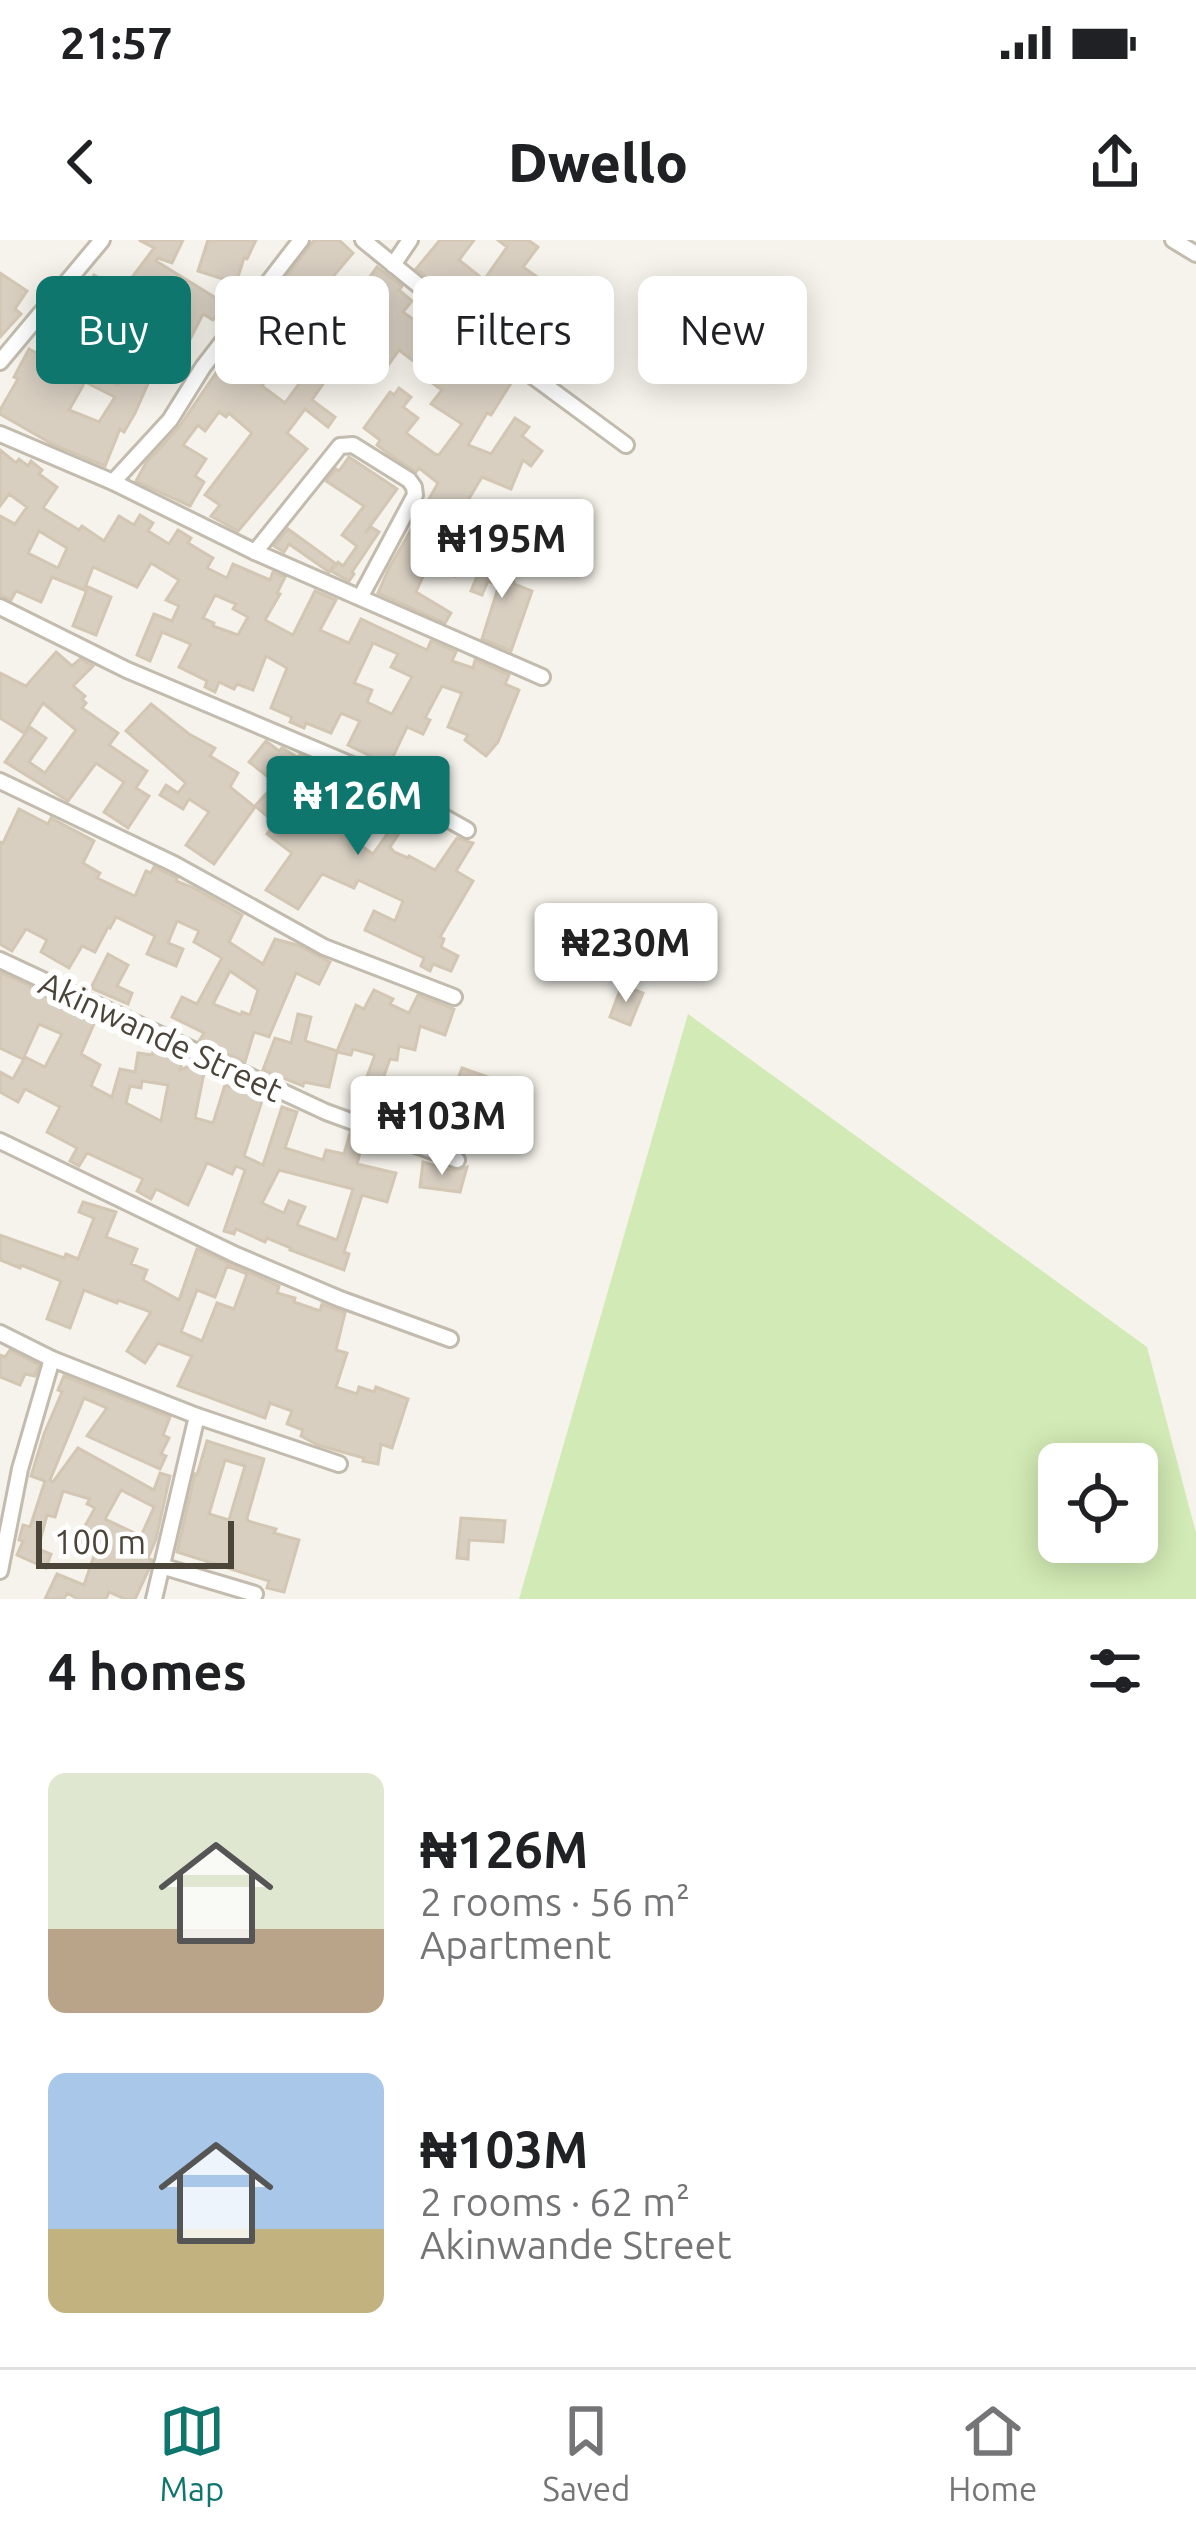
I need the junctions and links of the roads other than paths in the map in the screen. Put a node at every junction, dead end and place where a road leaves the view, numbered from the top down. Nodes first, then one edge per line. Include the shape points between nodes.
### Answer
1 (102, 240) edge
2 (301, 240) edge
3 (363, 240) edge
4 (410, 240) edge
5 (1173, 240) edge
6 (1196, 254) edge
7 (393, 265) junction
8 (0, 362) edge
9 (0, 434) edge
10 (626, 445) dead end
11 (112, 482) junction
12 (255, 552) junction
13 (361, 596) junction
14 (0, 607) edge
15 (542, 676) dead end
16 (0, 781) edge
17 (467, 830) dead end
18 (0, 961) edge
19 (454, 997) dead end
20 (0, 1141) edge
21 (457, 1160) dead end
22 (0, 1334) edge
23 (450, 1339) dead end
24 (52, 1359) junction
25 (197, 1416) junction
26 (339, 1464) dead end
27 (161, 1566) junction
28 (0, 1571) edge
29 (255, 1594) dead end
30 (154, 1599) edge

1 - 8 street
2 - 11 street via 170,420
3 - 7 street
4 - 7 street
5 - 6 street
7 - 10 street
9 - 11 street
11 - 12 street
12 - 13 street
12 - 13 street via 340,446 353,445 415,487
13 - 15 street
14 - 17 street via 352,765
16 - 19 street via 324,947
18 - 21 street, Akinwande Street via 326,1112
20 - 23 street via 236,1255
22 - 24 street
24 - 25 street
24 - 28 street
25 - 26 street
25 - 27 street
27 - 29 street
27 - 30 street

